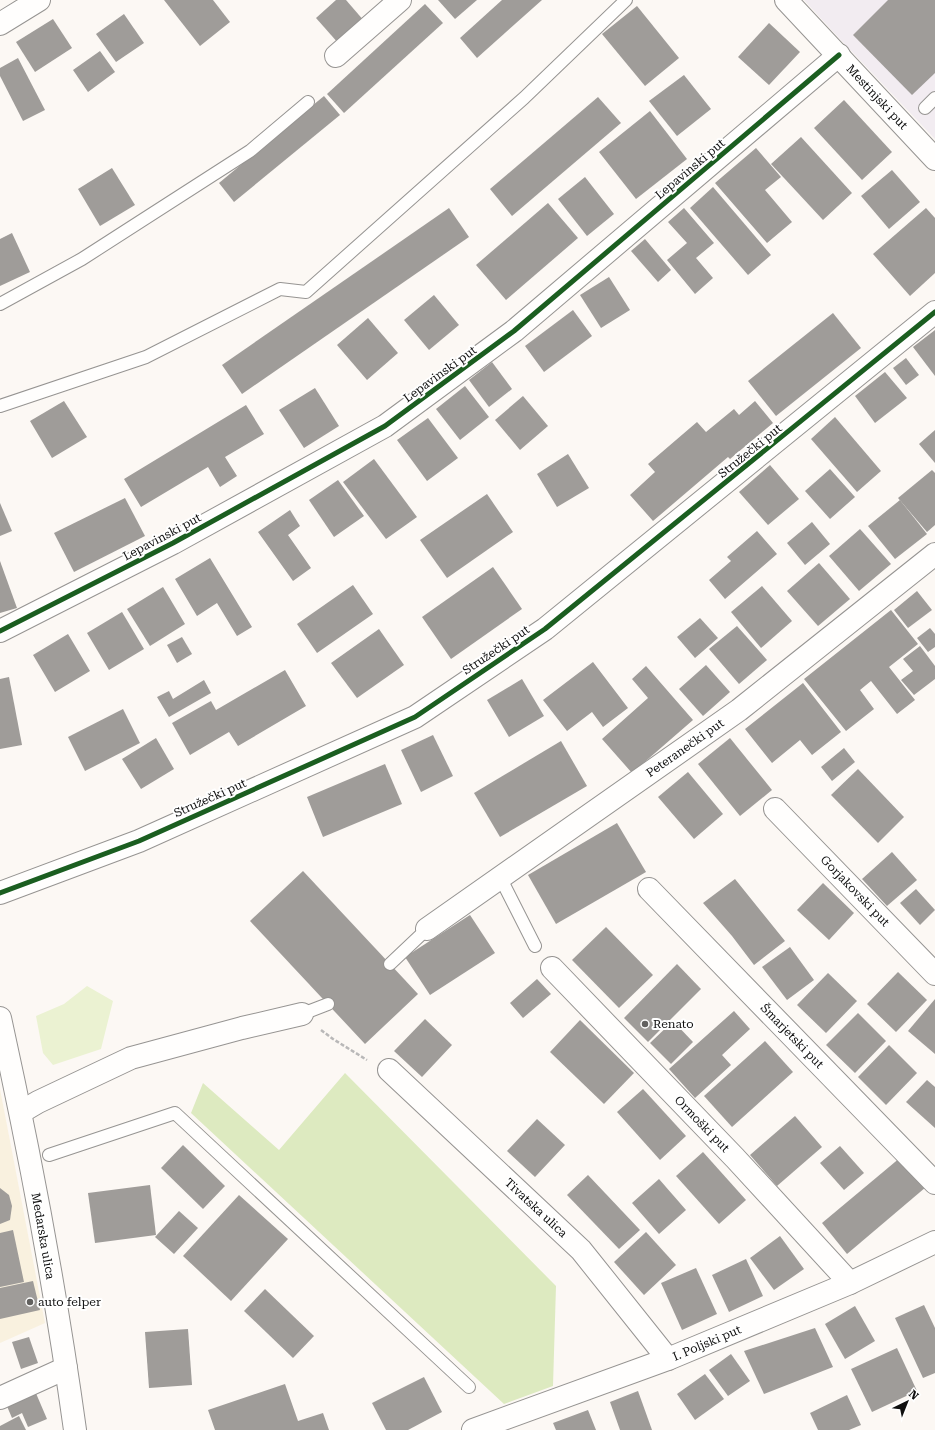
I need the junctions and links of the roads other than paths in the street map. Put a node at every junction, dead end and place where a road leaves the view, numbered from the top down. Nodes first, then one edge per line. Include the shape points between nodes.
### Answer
1 (39, 0) edge
2 (400, 0) edge
3 (626, 0) edge
4 (786, 0) edge
5 (0, 24) edge
6 (336, 56) dead end
7 (840, 56) junction
8 (935, 98) edge
9 (308, 102) dead end
10 (925, 108) dead end
11 (935, 159) edge
12 (0, 304) edge
13 (935, 312) edge
14 (0, 406) edge
15 (935, 554) edge
16 (0, 631) edge
17 (775, 809) dead end
18 (500, 877) junction
19 (649, 889) dead end
20 (0, 893) edge
21 (427, 929) joint
22 (535, 946) dead end
23 (390, 964) dead end
24 (552, 968) dead end
25 (935, 974) edge
26 (328, 1004) dead end
27 (302, 1014) joint
28 (0, 1018) edge
29 (389, 1070) road end
30 (21, 1112) junction
31 (49, 1155) dead end
32 (935, 1184) edge
33 (935, 1242) edge
34 (850, 1283) junction
35 (668, 1359) junction
36 (66, 1368) junction
37 (469, 1387) dead end
38 (0, 1398) edge
39 (75, 1430) edge
40 (473, 1430) edge

1 - 5 street
2 - 6 street
3 - 14 lane via 524,98 306,292 280,289 146,357
4 - 7 street, Mestinjski put
7 - 11 street, Mestinjski put
7 - 16 street, Lepavinski put via 514,332 385,426 173,543
8 - 10 lane
9 - 12 lane via 250,151 82,259
13 - 20 street, Stružečki put via 545,629 415,717 139,841
15 - 18 street, Peteranečki put via 738,710
17 - 25 street, Gorjakovski put
18 - 21 street, Peteranečki put
18 - 22 lane
19 - 32 street, Šmarjetski put
21 - 23 lane
24 - 34 street, Ormoški put via 735,1158
26 - 27 lane
27 - 30 street via 131,1058
28 - 30 street, Medarska ulica
29 - 35 street, Tivatska ulica via 581,1250
30 - 36 street, Medarska ulica
31 - 37 lane via 175,1113
33 - 34 street, I. Poljski put
34 - 35 street, I. Poljski put
35 - 40 street, I. Poljski put
36 - 38 street
36 - 39 street, Medarska ulica

